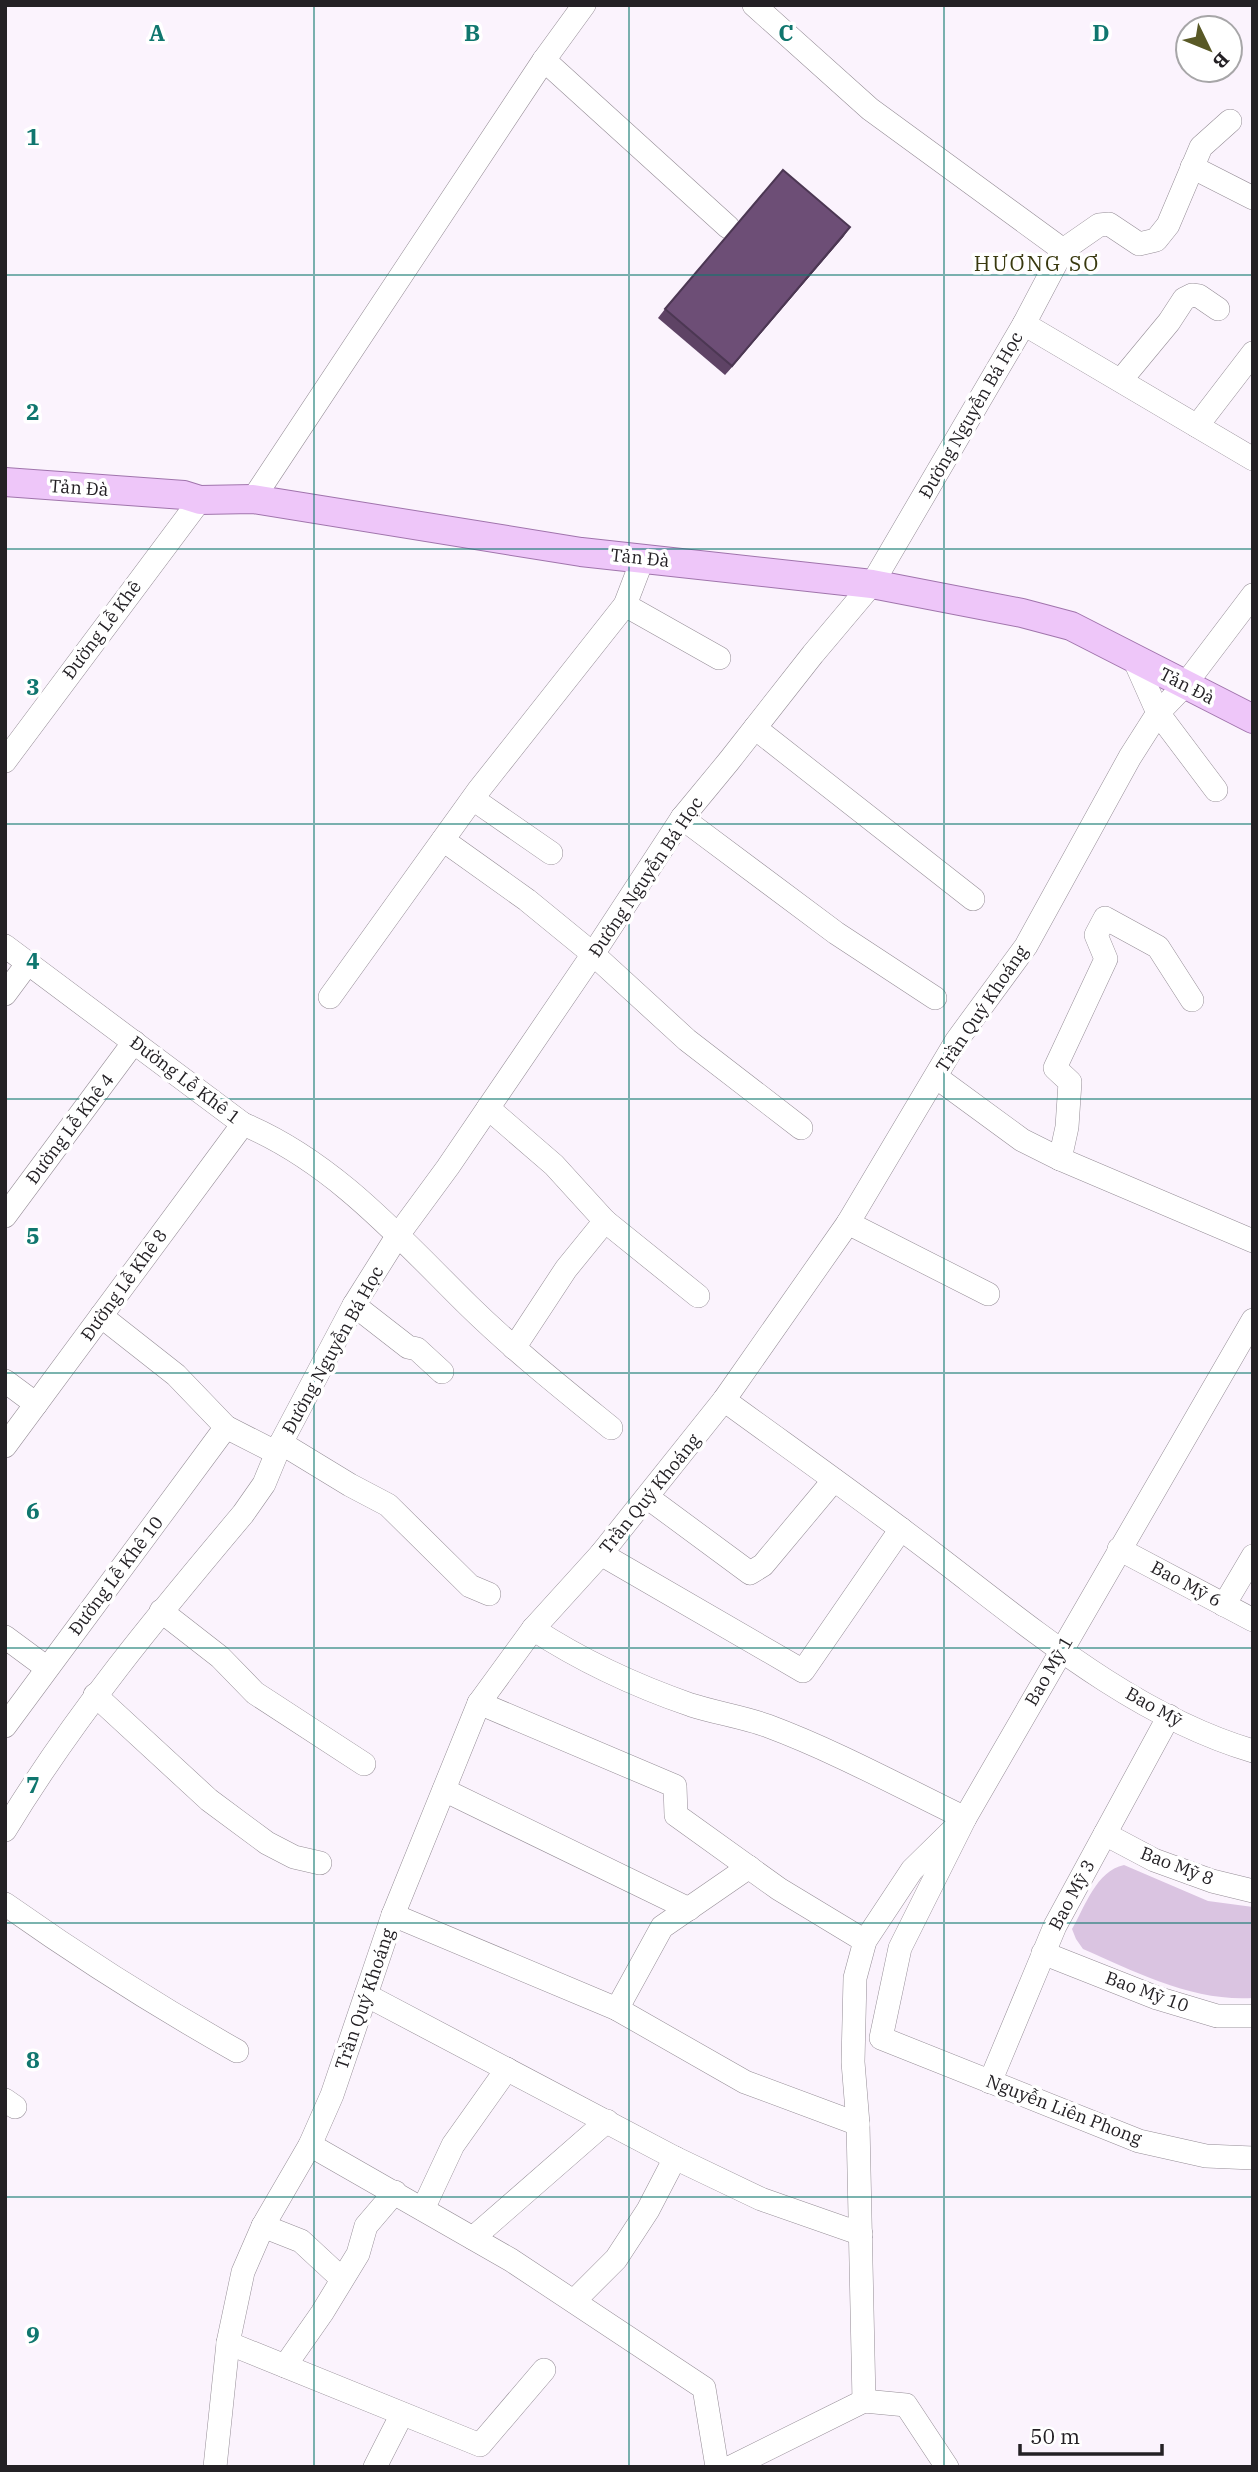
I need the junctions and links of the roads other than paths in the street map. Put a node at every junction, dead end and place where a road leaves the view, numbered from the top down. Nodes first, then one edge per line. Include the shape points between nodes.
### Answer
1 (584, 5) edge
2 (754, 5) edge
3 (544, 60) junction
4 (1230, 121) dead end
5 (1192, 167) junction
6 (1253, 198) edge
7 (728, 228) dead end
8 (1063, 250) junction
9 (1218, 309) dead end
10 (1024, 324) junction
11 (1253, 353) edge
12 (1121, 380) junction
13 (1197, 426) junction
14 (1253, 459) edge
15 (5, 482) edge
16 (253, 499) junction
17 (200, 500) junction
18 (643, 558) junction
19 (872, 584) junction
20 (1253, 595) edge
21 (625, 605) junction
22 (719, 658) dead end
23 (1134, 659) junction
24 (1184, 686) junction
25 (1158, 713) junction
26 (1253, 719) edge
27 (755, 728) junction
28 (5, 761) edge
29 (1216, 790) dead end
30 (473, 799) junction
31 (682, 818) junction
32 (443, 840) junction
33 (551, 853) dead end
34 (973, 899) dead end
35 (5, 946) edge
36 (593, 954) junction
37 (29, 963) junction
38 (5, 994) edge
39 (330, 997) dead end
40 (934, 999) dead end
41 (1192, 1000) dead end
42 (134, 1042) junction
43 (936, 1077) junction
44 (488, 1108) junction
45 (243, 1124) junction
46 (801, 1128) dead end
47 (1060, 1159) junction
48 (5, 1216) edge
49 (605, 1221) junction
50 (848, 1223) junction
51 (398, 1235) junction
52 (1253, 1241) edge
53 (988, 1294) dead end
54 (698, 1296) dead end
55 (354, 1305) junction
56 (101, 1316) junction
57 (1253, 1320) edge
58 (513, 1348) junction
59 (442, 1372) dead end
60 (5, 1381) edge
61 (724, 1400) junction
62 (36, 1404) junction
63 (226, 1427) junction
64 (611, 1428) dead end
65 (5, 1446) edge
66 (279, 1448) junction
67 (834, 1480) junction
68 (647, 1497) junction
69 (901, 1529) junction
70 (1119, 1549) junction
71 (601, 1554) junction
72 (1253, 1556) edge
73 (489, 1594) dead end
74 (1224, 1605) junction
75 (161, 1611) junction
76 (1253, 1620) edge
77 (533, 1629) junction
78 (5, 1637) edge
79 (1061, 1650) junction
80 (47, 1668) junction
81 (95, 1695) junction
82 (479, 1703) junction
83 (1169, 1716) junction
84 (5, 1726) edge
85 (1253, 1751) edge
86 (363, 1764) dead end
87 (443, 1790) junction
88 (965, 1818) junction
89 (5, 1830) edge
90 (1105, 1834) junction
91 (320, 1863) dead end
92 (750, 1867) junction
93 (1253, 1891) edge
94 (5, 1904) edge
95 (689, 1909) junction
96 (393, 1915) junction
97 (865, 1941) junction
98 (1043, 1953) junction
99 (366, 1995) junction
100 (617, 2009) junction
101 (1253, 2016) edge
102 (881, 2038) joint
103 (237, 2051) dead end
104 (507, 2069) junction
105 (990, 2082) junction
106 (607, 2121) junction
107 (858, 2124) junction
108 (310, 2145) junction
109 (675, 2158) junction
110 (1253, 2158) edge
111 (395, 2192) junction
112 (423, 2209) junction
113 (262, 2226) junction
114 (861, 2234) junction
115 (473, 2238) junction
116 (342, 2279) junction
117 (574, 2301) junction
118 (228, 2343) junction
119 (285, 2366) junction
120 (544, 2370) dead end
121 (864, 2401) junction
122 (402, 2414) junction
123 (215, 2467) edge
124 (375, 2467) edge
125 (717, 2467) edge
126 (731, 2467) edge
127 (947, 2467) edge

1 - 3 street
2 - 8 street via 870,109
3 - 7 street
3 - 16 street
4 - 5 street via 1201,147
5 - 6 street
5 - 8 street via 1168,225 1156,240 1139,244 1110,225 1099,225
8 - 10 street, Đường Nguyễn Bá Học
9 - 12 street via 1199,296 1184,299
10 - 12 street
10 - 19 street, Đường Nguyễn Bá Học
11 - 13 street
12 - 13 street
13 - 14 street
15 - 17 main road, Tản Đà via 184,495
16 - 17 main road, Tản Đà
16 - 18 main road, Tản Đà
17 - 28 street, Đường Lễ Khê
18 - 19 main road, Tản Đà
18 - 21 street
19 - 23 main road, Tản Đà via 1070,626
19 - 27 street, Đường Nguyễn Bá Học
20 - 24 street, Trần Quý Khoáng
21 - 22 street
21 - 30 street
23 - 24 main road, Tản Đà
23 - 25 street
24 - 25 street, Trần Quý Khoáng
24 - 26 main road, Tản Đà
25 - 29 street
25 - 43 street, Trần Quý Khoáng via 1026,946 957,1040
27 - 31 street, Đường Nguyễn Bá Học
27 - 34 street
30 - 32 street
30 - 33 street
31 - 36 street, Đường Nguyễn Bá Học
31 - 40 street via 836,933
32 - 36 street
32 - 39 street
35 - 37 street, Đường Lễ Khê 1
36 - 44 street, Đường Nguyễn Bá Học
36 - 46 street via 687,1040
37 - 38 street
37 - 42 street, Đường Lễ Khê 1
41 - 47 street via 1158,947 1105,918 1096,935 1106,959 1055,1068 1070,1082
42 - 45 street, Đường Lễ Khê 1
42 - 48 street, Đường Lễ Khê 4
43 - 47 street via 1022,1140
43 - 50 street, Trần Quý Khoáng
44 - 49 street via 554,1165
44 - 51 street, Đường Nguyễn Bá Học
45 - 51 street, Đường Lễ Khê 1 via 276,1138 365,1202
45 - 56 street, Đường Lễ Khê 8
47 - 52 street
49 - 54 street
49 - 58 street
50 - 53 street
50 - 61 street, Trần Quý Khoáng
51 - 55 street, Đường Nguyễn Bá Học
51 - 58 street, Đường Lễ Khê 1
55 - 59 street
55 - 66 street, Đường Nguyễn Bá Học
56 - 62 street, Đường Lễ Khê 8
56 - 63 street via 176,1375
57 - 70 street, Bao Mỹ 1
58 - 64 street, Đường Lễ Khê 1
60 - 62 street
61 - 67 street, Bao Mỹ
61 - 68 street, Trần Quý Khoáng
62 - 65 street, Đường Lễ Khê 8
63 - 66 street
63 - 80 street, Đường Lễ Khê 10
66 - 73 street via 388,1505 470,1586
66 - 75 street, Đường Nguyễn Bá Học via 264,1484 243,1514
67 - 68 street via 763,1565 750,1573
67 - 69 street, Bao Mỹ
68 - 71 street, Trần Quý Khoáng
69 - 71 street via 803,1671
69 - 79 street, Bao Mỹ
70 - 74 street, Bao Mỹ 6
70 - 79 street, Bao Mỹ 1
71 - 77 street, Trần Quý Khoáng
72 - 74 street
74 - 76 street, Bao Mỹ 6
75 - 81 street, Đường Nguyễn Bá Học
75 - 86 street via 220,1657 255,1693
77 - 82 street, Trần Quý Khoáng
77 - 88 street via 640,1686 767,1726
78 - 80 street
79 - 83 street, Bao Mỹ
79 - 88 street, Bao Mỹ 1
80 - 84 street, Đường Lễ Khê 10
81 - 89 street, Đường Nguyễn Bá Học
81 - 91 street via 247,1829 294,1857
82 - 87 street, Trần Quý Khoáng
82 - 92 street via 675,1786 676,1815
83 - 85 street, Bao Mỹ
83 - 90 street, Bao Mỹ 3
87 - 95 street
87 - 96 street, Trần Quý Khoáng
88 - 97 street via 912,1870
88 - 102 street, Bao Mỹ 1 via 900,1948
90 - 93 street, Bao Mỹ 8 via 1154,1860
90 - 98 street, Bao Mỹ 3
92 - 95 street
92 - 97 street
94 - 103 street via 93,1966
95 - 100 street via 662,1927
96 - 99 street, Trần Quý Khoáng
96 - 100 street
97 - 107 street via 855,1978 852,2021
98 - 101 street, Bao Mỹ 10 via 1157,1998 1217,2016
98 - 105 street, Bao Mỹ 3
99 - 104 street
99 - 108 street, Trần Quý Khoáng
100 - 107 street via 745,2082
102 - 105 street, Nguyễn Liên Phong
104 - 106 street
104 - 112 street via 453,2145
105 - 110 street, Nguyễn Liên Phong via 1139,2141 1206,2156
106 - 109 street
106 - 115 street
107 - 114 street
108 - 111 street
108 - 113 street, Trần Quý Khoáng
109 - 114 street via 761,2199
109 - 117 street via 616,2259
111 - 112 street
111 - 116 street via 366,2226 358,2254
112 - 115 street
113 - 116 street via 301,2241
113 - 118 street, Trần Quý Khoáng via 243,2272
114 - 121 street
115 - 117 street
116 - 119 street
117 - 125 street via 704,2388
118 - 119 street
118 - 123 street, Trần Quý Khoáng
119 - 122 street
120 - 122 street via 480,2445
121 - 126 street
121 - 127 street via 906,2405
122 - 124 street

